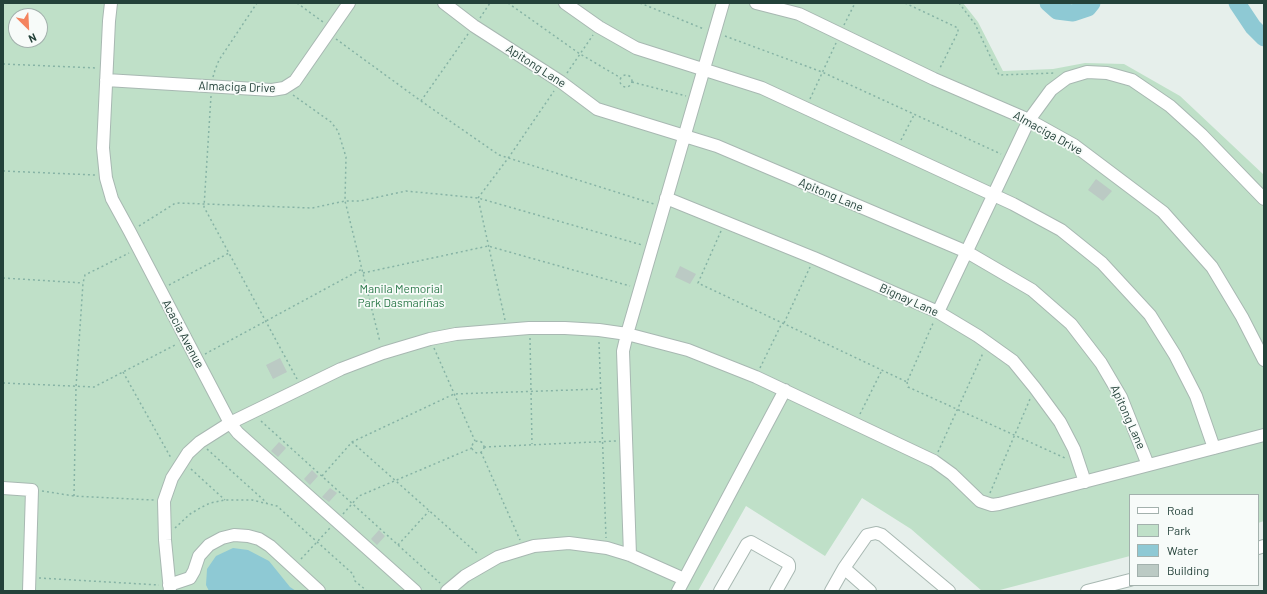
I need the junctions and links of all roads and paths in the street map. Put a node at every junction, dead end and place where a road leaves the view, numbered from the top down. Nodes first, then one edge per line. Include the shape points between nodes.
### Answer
1 (111, 3) edge
2 (257, 3) edge
3 (296, 3) edge
4 (349, 3) edge
5 (444, 3) edge
6 (490, 3) edge
7 (508, 3) edge
8 (565, 3) edge
9 (640, 3) edge
10 (723, 3) edge
11 (756, 3) edge
12 (855, 3) edge
13 (905, 3) edge
14 (959, 3) edge
15 (474, 26) junction
16 (599, 27) junction
17 (330, 30) junction
18 (714, 32) junction
19 (840, 33) junction
20 (580, 54) junction
21 (3, 64) edge
22 (703, 70) junction
23 (822, 72) junction
24 (107, 74) junction
25 (621, 78) junction
26 (1067, 78) junction
27 (934, 79) junction
28 (561, 82) junction
29 (632, 82) junction
30 (212, 87) junction
31 (284, 88) junction
32 (695, 98) junction
33 (421, 101) junction
34 (806, 109) junction
35 (914, 114) junction
36 (1029, 120) junction
37 (684, 135) junction
38 (895, 150) junction
39 (509, 158) junction
40 (1011, 159) junction
41 (3, 171) edge
42 (106, 175) junction
43 (994, 196) junction
44 (478, 198) junction
45 (1264, 199) edge
46 (345, 201) junction
47 (205, 203) junction
48 (665, 203) junction
49 (725, 222) junction
50 (130, 232) junction
51 (488, 246) junction
52 (138, 248) junction
53 (651, 248) junction
54 (966, 252) junction
55 (229, 253) junction
56 (814, 258) junction
57 (362, 269) junction
58 (363, 272) junction
59 (3, 278) edge
60 (83, 283) junction
61 (640, 289) junction
62 (160, 290) junction
63 (938, 312) junction
64 (266, 321) junction
65 (783, 323) junction
66 (529, 328) junction
67 (507, 330) junction
68 (599, 330) junction
69 (626, 334) junction
70 (186, 339) junction
71 (430, 339) junction
72 (988, 342) junction
73 (383, 353) junction
74 (196, 358) junction
75 (1264, 360) edge
76 (882, 370) junction
77 (123, 372) junction
78 (756, 377) junction
79 (907, 382) junction
80 (3, 383) edge
81 (76, 387) junction
82 (302, 388) junction
83 (1035, 388) junction
84 (601, 389) junction
85 (785, 390) junction
86 (531, 391) junction
87 (454, 394) junction
88 (957, 409) junction
89 (252, 413) junction
90 (230, 423) junction
91 (856, 423) junction
92 (1014, 434) junction
93 (1264, 435) edge
94 (476, 441) junction
95 (625, 441) junction
96 (200, 442) junction
97 (352, 442) junction
98 (603, 442) junction
99 (532, 445) junction
100 (484, 447) junction
101 (472, 448) junction
102 (1214, 448) junction
103 (481, 452) junction
104 (183, 461) junction
105 (934, 461) junction
106 (1079, 465) junction
107 (1148, 465) junction
108 (322, 476) junction
109 (396, 481) junction
110 (1085, 482) junction
111 (3, 488) edge
112 (32, 490) junction
113 (74, 496) junction
114 (225, 500) junction
115 (164, 501) junction
116 (986, 503) junction
117 (267, 504) junction
118 (353, 504) junction
119 (429, 511) junction
120 (336, 521) junction
121 (165, 540) junction
122 (317, 542) junction
123 (398, 545) junction
124 (607, 548) junction
125 (524, 549) junction
126 (630, 555) junction
127 (487, 563) junction
128 (293, 568) junction
129 (844, 568) junction
130 (29, 577) junction
131 (684, 579) junction
132 (1129, 580) edge
133 (170, 588) edge
134 (448, 590) edge
135 (29, 591) edge
136 (319, 591) edge
137 (367, 591) edge
138 (415, 591) edge
139 (678, 591) edge
140 (720, 591) edge
141 (776, 591) edge
142 (831, 591) edge
143 (870, 591) edge
144 (949, 591) edge
145 (1087, 591) edge

1 - 24 street, Acacia Avenue
2 - 30 path via 219,60
3 - 17 path
4 - 17 street, Almaciga Drive
5 - 15 street, Apitong Lane
6 - 15 path
7 - 20 path
8 - 16 street
9 - 18 path
10 - 18 street
11 - 19 street, Almaciga Drive via 799,14
12 - 19 path
13 - 27 path via 958,28
14 - 26 path via 975,24 999,75 1060,73
15 - 28 street, Apitong Lane
15 - 33 path
16 - 20 path
16 - 22 street via 636,48
17 - 31 street, Almaciga Drive via 295,81
17 - 33 path
18 - 22 street
18 - 23 path
19 - 23 path
19 - 27 street, Almaciga Drive
20 - 25 path
20 - 28 path
21 - 24 path
22 - 32 street
22 - 34 street via 762,88
23 - 34 path
23 - 35 path
24 - 30 street, Almaciga Drive
24 - 42 street, Acacia Avenue via 103,148
25 - 29 path via 627,75
25 - 29 path via 624,87 630,86
26 - 36 street via 1051,90
26 - 45 street via 1087,72 1107,73 1132,80 1170,106
27 - 36 street, Almaciga Drive
28 - 37 street, Apitong Lane via 598,109
28 - 39 path
29 - 32 path
30 - 31 street, Almaciga Drive via 272,90
30 - 47 path
31 - 46 path via 335,126 346,157
32 - 37 street
33 - 39 path via 500,155
34 - 38 street
35 - 38 path
35 - 40 path
36 - 40 street
36 - 75 street, Almaciga Drive via 1074,145 1163,212 1212,267
37 - 48 street
37 - 54 street, Apitong Lane via 717,146
38 - 43 street
39 - 44 path
39 - 48 path
40 - 43 street
41 - 42 path
42 - 50 street, Acacia Avenue via 112,199
43 - 54 street
43 - 102 street via 1061,230 1102,263 1150,315 1175,354 1196,396
44 - 46 path via 406,191 360,201
44 - 51 path
44 - 53 path
46 - 47 path via 312,208
46 - 57 path
47 - 50 path via 179,202
47 - 55 path via 204,207
48 - 49 street, Bignay Lane
48 - 53 street
49 - 56 street, Bignay Lane
49 - 65 path via 698,283
50 - 52 street, Acacia Avenue
51 - 58 path
51 - 61 path
51 - 67 path
52 - 60 path via 84,275
52 - 62 street, Acacia Avenue
53 - 61 street
54 - 63 street
54 - 107 street, Apitong Lane via 1032,290 1071,324 1101,363 1121,397
55 - 62 path
55 - 64 path
56 - 63 street, Bignay Lane
56 - 65 path
57 - 58 path
57 - 64 path
58 - 73 path
59 - 60 path
60 - 81 path
61 - 69 street
62 - 70 street, Acacia Avenue
63 - 72 street, Bignay Lane
63 - 79 path
64 - 74 path
64 - 82 path
65 - 76 path
65 - 78 path
66 - 67 street
66 - 68 street
66 - 86 path
67 - 71 street
68 - 69 street
68 - 84 path
69 - 78 street via 688,350
69 - 95 street via 623,351
70 - 74 street, Acacia Avenue
70 - 77 path
71 - 73 street
71 - 87 path
72 - 83 street, Bignay Lane via 1013,361
72 - 88 path
73 - 82 street
74 - 90 street, Acacia Avenue
76 - 79 path
76 - 91 path
77 - 81 path via 94,388
77 - 104 path via 171,458
78 - 85 street
79 - 88 path via 908,387
80 - 81 path
81 - 113 path
82 - 89 street
83 - 92 path
83 - 106 street, Bignay Lane via 1060,422
84 - 86 path
84 - 98 path
85 - 91 street
85 - 131 street
86 - 87 path
86 - 99 path
87 - 94 path
87 - 97 path
88 - 92 path
88 - 105 path
89 - 90 street
89 - 108 path
90 - 96 street
90 - 120 street, Acacia Avenue
91 - 105 street
92 - 106 path
92 - 116 path
93 - 102 street
94 - 100 path via 482,441
94 - 101 path via 472,443
95 - 98 path
95 - 126 street
96 - 104 street
96 - 117 path
97 - 108 path
97 - 109 path
98 - 99 path
98 - 124 path
99 - 100 path
100 - 103 path
101 - 103 path via 475,453
101 - 109 path
102 - 107 street
103 - 125 path
104 - 114 path
104 - 115 street via 172,478
105 - 116 street via 952,474 980,501
106 - 110 street, Bignay Lane
107 - 110 street
108 - 118 path
109 - 118 path via 359,496
109 - 119 path
110 - 116 street via 999,504
111 - 112 street
112 - 113 path
112 - 130 street
113 - 115 path
114 - 117 path via 252,500
114 - 121 path via 210,503 190,514
115 - 121 street
117 - 122 path via 277,506
118 - 120 path
118 - 123 path
119 - 123 path
119 - 127 path
120 - 122 path
120 - 138 street, Acacia Avenue
121 - 133 street
122 - 128 path
122 - 137 path via 353,574 355,581
123 - 134 path
124 - 125 street via 569,543
124 - 126 street
125 - 127 street
126 - 131 street
127 - 134 street
128 - 133 street via 259,539 234,535 209,545 199,556 190,578
128 - 136 street
129 - 142 street
129 - 143 street
129 - 144 street via 867,535 876,533 882,535
130 - 133 path
130 - 135 street
131 - 139 street
132 - 145 street
140 - 141 street via 747,544 752,542 788,562 789,568

